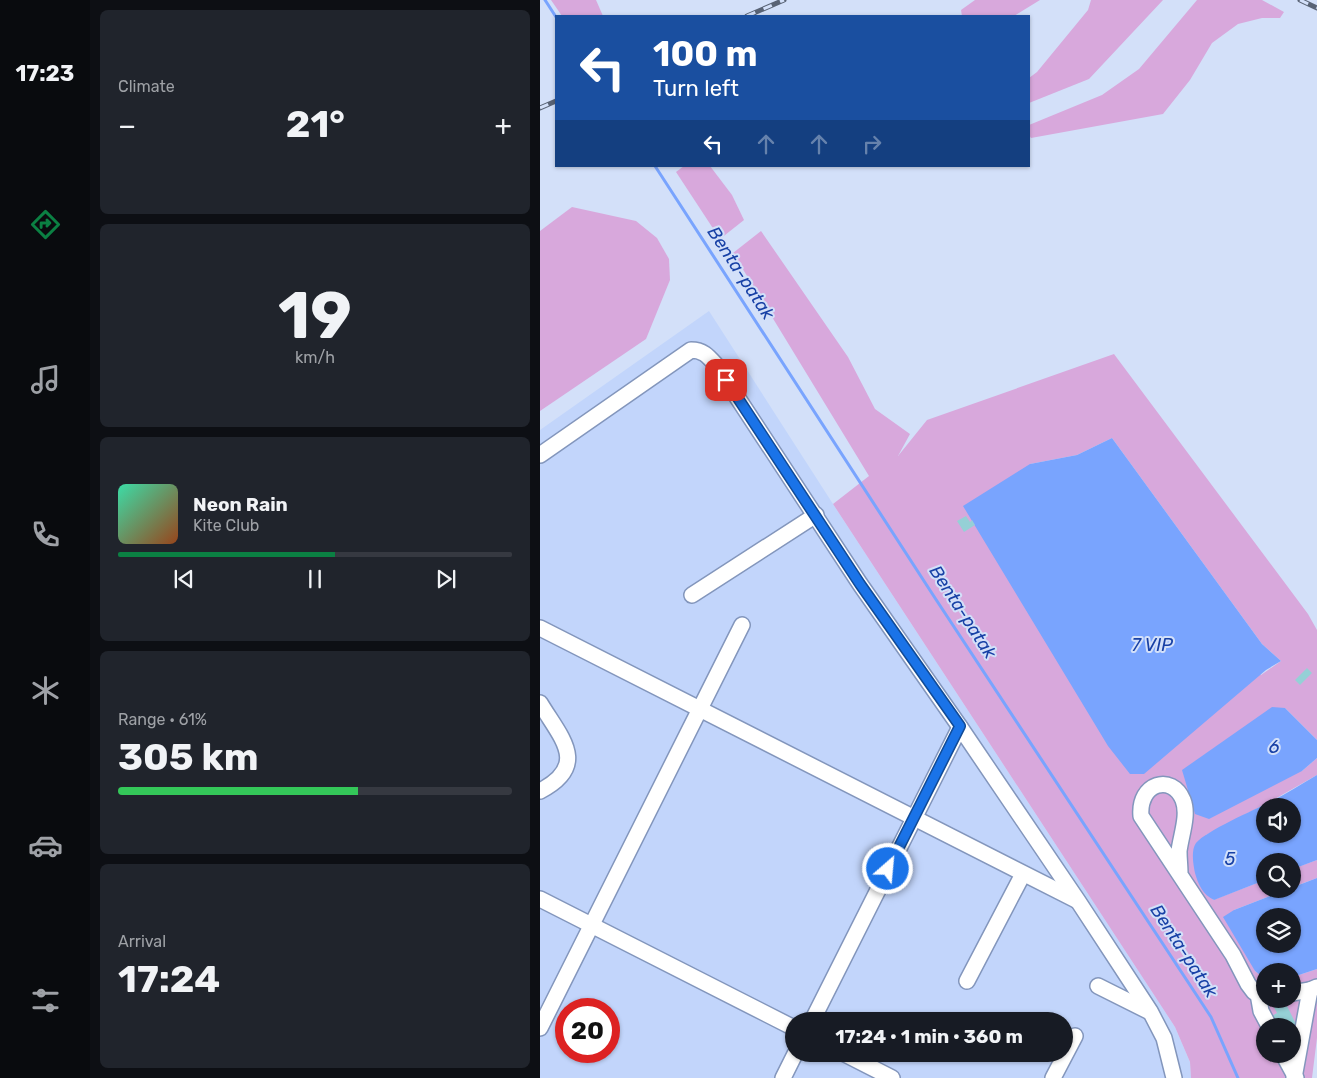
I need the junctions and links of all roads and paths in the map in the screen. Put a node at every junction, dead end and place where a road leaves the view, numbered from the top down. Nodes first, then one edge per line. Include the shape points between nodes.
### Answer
1 (540, 455) edge
2 (816, 515) junction
3 (692, 595) dead end
4 (742, 624) dead end
5 (540, 628) edge
6 (540, 703) edge
7 (700, 710) junction
8 (960, 726) junction
9 (540, 791) edge
10 (914, 818) junction
11 (1022, 874) junction
12 (1180, 874) junction
13 (540, 899) edge
14 (1078, 901) junction
15 (590, 925) junction
16 (967, 981) dead end
17 (1098, 986) dead end
18 (1314, 989) edge
19 (1301, 991) edge
20 (1256, 993) edge
21 (1150, 1011) junction
22 (817, 1012) edge
23 (785, 1023) edge
24 (540, 1028) edge
25 (1075, 1036) dead end
26 (792, 1062) edge
27 (861, 1062) edge
28 (1287, 1063) edge
29 (1295, 1077) edge
30 (783, 1078) edge
31 (892, 1078) edge
32 (1053, 1078) edge
33 (1174, 1078) edge

1 - 2 lane via 691,350 699,350 716,365
2 - 3 lane
2 - 8 lane
4 - 7 lane
5 - 7 lane
6 - 9 lane via 565,745 569,759 556,782
7 - 10 lane
7 - 15 lane
8 - 10 lane
8 - 14 lane
10 - 11 lane
10 - 22 lane
11 - 14 lane
11 - 16 lane
12 - 12 lane via 1142,816 1140,805 1145,793 1154,786 1165,784 1174,788 1185,806
12 - 20 lane
13 - 15 lane
14 - 21 lane
15 - 23 lane
15 - 24 lane
17 - 21 lane
18 - 19 lane
18 - 29 lane
21 - 33 lane via 1164,1038
25 - 32 lane
26 - 30 lane
27 - 31 lane
28 - 29 lane

